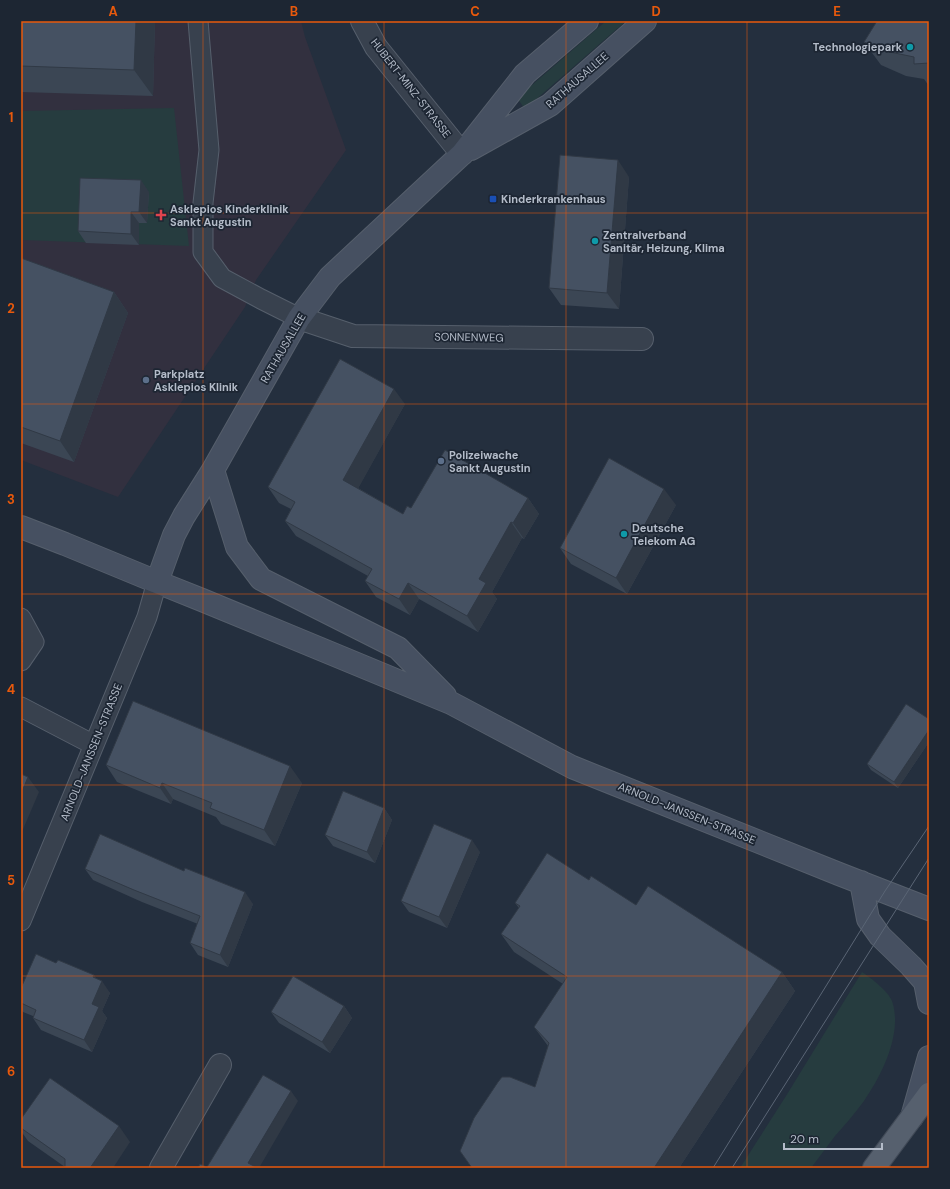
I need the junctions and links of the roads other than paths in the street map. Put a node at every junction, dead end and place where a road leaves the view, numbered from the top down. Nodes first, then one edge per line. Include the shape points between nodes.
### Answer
1 (198, 21) edge
2 (362, 21) edge
3 (587, 21) edge
4 (645, 21) edge
5 (462, 154) junction
6 (299, 318) junction
7 (642, 339) dead end
8 (213, 470) junction
9 (21, 527) edge
10 (157, 582) junction
11 (21, 618) edge
12 (21, 661) edge
13 (451, 703) junction
14 (21, 707) edge
15 (94, 745) junction
16 (861, 882) junction
17 (929, 909) edge
18 (21, 921) edge
19 (929, 1003) edge
20 (929, 1057) edge
21 (220, 1065) dead end
22 (929, 1094) edge
23 (911, 1118) junction
24 (161, 1168) edge
25 (874, 1168) edge

1 - 6 lane via 209,150 203,203 203,252 222,278
2 - 5 street, HUBERT-MINZ-STRASSE via 376,47
3 - 5 main road, RATHAUSALLEE via 525,74
4 - 5 main road, RATHAUSALLEE via 550,105
5 - 6 main road, RATHAUSALLEE via 330,277
6 - 7 street, SONNENWEG via 353,336
6 - 8 main road, RATHAUSALLEE
8 - 10 main road, RATHAUSALLEE via 174,535
8 - 13 main road, ARNOLD-JANSSEN-STRASSE via 237,547 260,579 398,648
9 - 10 main road, ARNOLD-JANSSEN-STRASSE
10 - 13 main road, ARNOLD-JANSSEN-STRASSE
10 - 15 lane, ARNOLD-JANSSEN-STRASSE via 147,617
11 - 12 lane via 34,642
13 - 16 main road, ARNOLD-JANSSEN-STRASSE via 572,767
14 - 15 lane
15 - 18 lane, ARNOLD-JANSSEN-STRASSE
16 - 17 main road, ARNOLD-JANSSEN-STRASSE
16 - 19 main road via 868,919 880,936 925,982
20 - 23 main road
21 - 24 street
22 - 23 main road
23 - 25 main road

